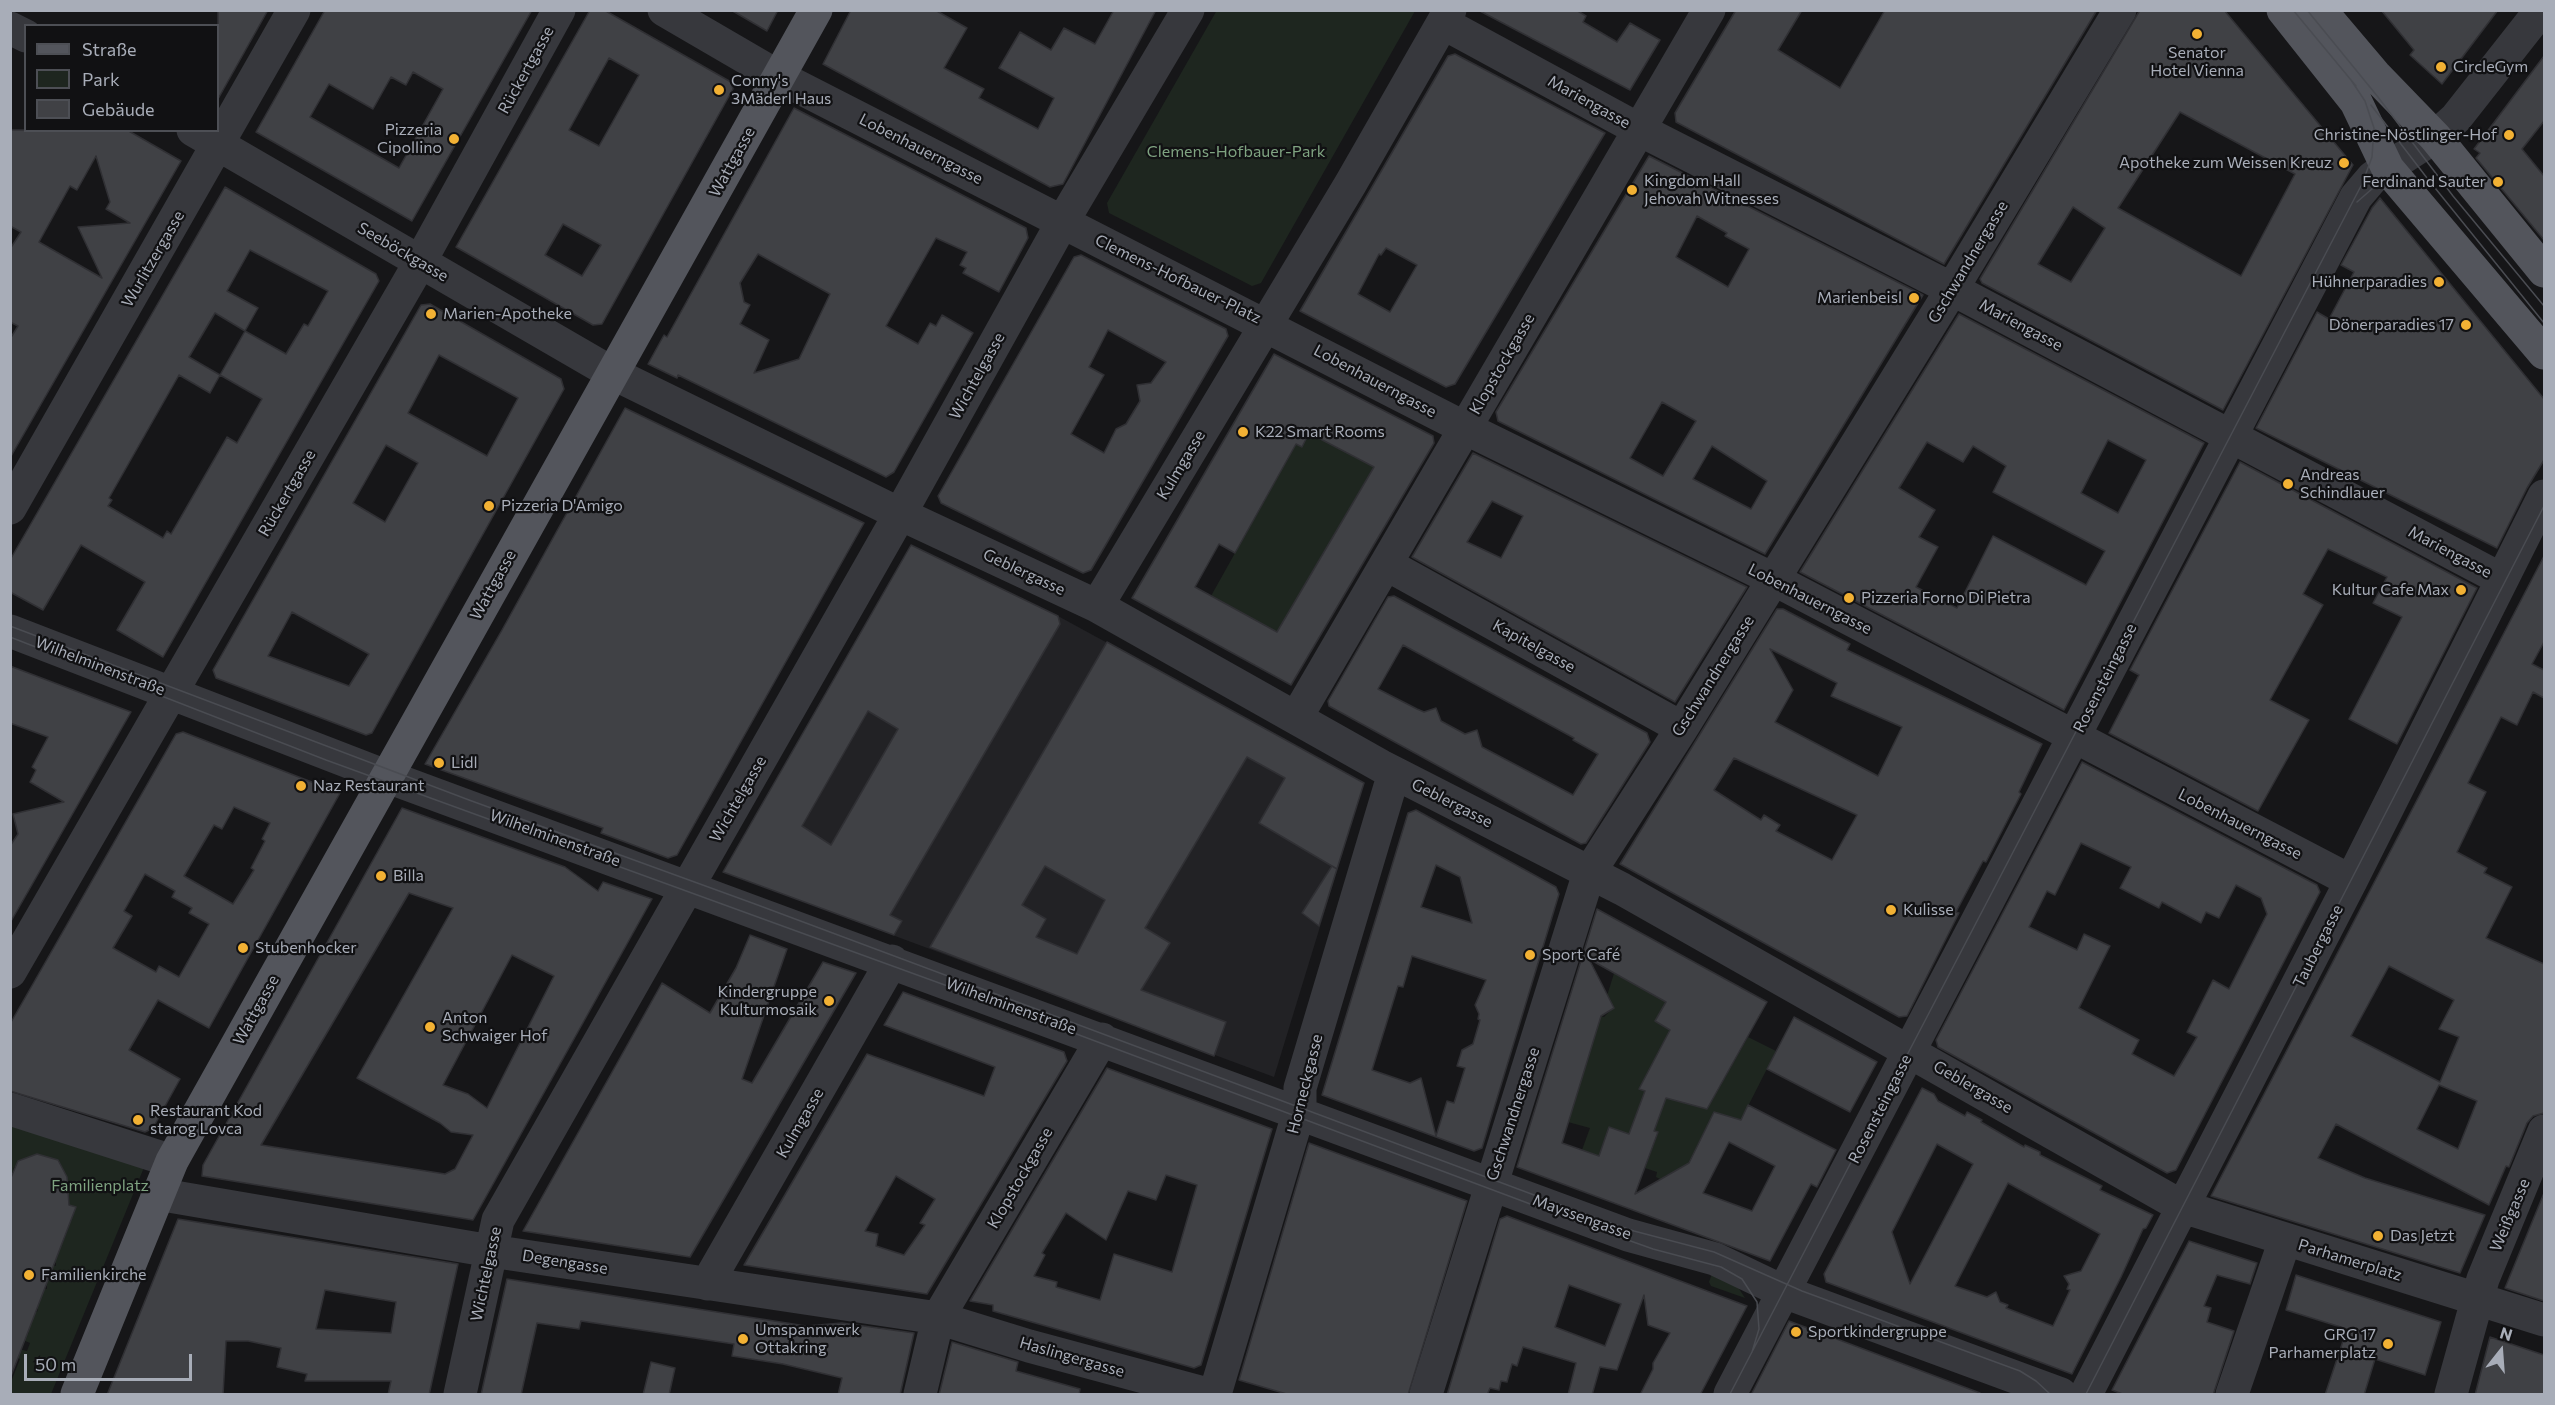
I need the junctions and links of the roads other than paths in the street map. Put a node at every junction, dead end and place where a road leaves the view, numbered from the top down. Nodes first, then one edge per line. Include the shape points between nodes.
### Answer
1 (294, 10) edge
2 (559, 10) edge
3 (664, 10) edge
4 (816, 10) edge
5 (1188, 10) edge
6 (1709, 10) edge
7 (2120, 10) edge
8 (2283, 10) edge
9 (2320, 10) edge
10 (2541, 10) edge
11 (1447, 17) edge
12 (10, 28) edge
13 (24, 35) edge
14 (779, 77) junction
15 (219, 119) edge
16 (1638, 129) junction
17 (2435, 137) junction
18 (206, 138) edge
19 (2388, 169) junction
20 (1063, 221) junction
21 (420, 262) junction
22 (2544, 271) edge
23 (1952, 289) junction
24 (1265, 324) junction
25 (2544, 353) edge
26 (612, 373) junction
27 (1465, 428) junction
28 (2231, 435) junction
29 (2544, 496) edge
30 (10, 508) edge
31 (900, 514) junction
32 (1386, 564) junction
33 (1773, 579) junction
34 (2501, 579) junction
35 (1097, 606) junction
36 (10, 631) edge
37 (171, 694) junction
38 (1296, 718) junction
39 (1682, 728) junction
40 (2074, 738) junction
41 (1394, 773) junction
42 (388, 777) junction
43 (1589, 873) junction
44 (2351, 881) junction
45 (689, 887) junction
46 (892, 962) junction
47 (10, 972) edge
48 (1102, 1039) junction
49 (1910, 1051) junction
50 (10, 1109) edge
51 (1299, 1112) junction
52 (2544, 1131) edge
53 (172, 1161) junction
54 (1491, 1183) junction
55 (157, 1194) junction
56 (2183, 1207) junction
57 (2285, 1240) junction
58 (491, 1251) junction
59 (707, 1284) junction
60 (1784, 1292) junction
61 (2477, 1299) junction
62 (938, 1318) junction
63 (2544, 1320) edge
64 (77, 1395) edge
65 (460, 1395) edge
66 (920, 1395) edge
67 (1207, 1395) edge
68 (1215, 1395) edge
69 (1426, 1395) edge
70 (1730, 1395) edge
71 (2061, 1395) edge
72 (2086, 1395) edge
73 (2232, 1395) edge
74 (2451, 1395) edge

1 - 15 street, Wurlitzergasse
2 - 21 street, Rückertgasse
3 - 14 street, Lobenhauerngasse
4 - 14 main road, Wattgasse
5 - 20 street
6 - 16 street, Klopstockgasse
7 - 23 street, Gschwandnergasse
8 - 19 main road via 2356,102
9 - 17 main road
10 - 17 street, Rosensteingasse via 2462,111
11 - 16 street, Mariengasse
11 - 24 street, Clemens-Hofbauer-Platz
12 - 13 street
14 - 20 street, Lobenhauerngasse
14 - 26 main road, Wattgasse
16 - 23 street, Mariengasse
16 - 27 street, Klopstockgasse
17 - 19 street, Rosensteingasse
17 - 22 main road
18 - 21 street, Seeböckgasse
18 - 30 street, Wurlitzergasse
19 - 25 main road
19 - 28 street, Rosensteingasse via 2368,182 2356,197
20 - 24 street, Clemens-Hofbauer-Platz
20 - 31 street, Wichtelgasse
21 - 26 street, Seeböckgasse
21 - 37 street, Rückertgasse
23 - 28 street, Mariengasse
23 - 33 street, Gschwandnergasse
24 - 27 street, Lobenhauerngasse
24 - 35 street, Kulmgasse
26 - 31 street, Geblergasse
26 - 42 main road, Wattgasse
27 - 32 street, Klopstockgasse
27 - 33 street, Lobenhauerngasse
28 - 34 street, Mariengasse
28 - 40 street, Rosensteingasse
29 - 34 street, Taubergasse
31 - 35 street, Geblergasse
31 - 45 street, Wichtelgasse
32 - 38 street, Klopstockgasse
32 - 39 street, Kapitelgasse
33 - 39 street, Gschwandnergasse
33 - 40 street, Lobenhauerngasse
34 - 44 street, Taubergasse via 2499,591
35 - 38 street, Geblergasse
36 - 37 street, Wilhelminenstraße
37 - 42 street, Wilhelminenstraße
37 - 47 street, Rückertgasse
38 - 41 street, Geblergasse
39 - 43 street, Gschwandnergasse
40 - 44 street, Lobenhauerngasse
40 - 49 street, Rosensteingasse
41 - 43 street, Geblergasse
41 - 51 street, Horneckgasse via 1300,1088
42 - 45 street, Wilhelminenstraße
42 - 53 main road, Wattgasse
43 - 49 street, Geblergasse
43 - 54 street, Gschwandnergasse
44 - 56 street, Taubergasse
45 - 46 street, Wilhelminenstraße
45 - 58 street, Wichtelgasse via 498,1220
46 - 48 street, Wilhelminenstraße
46 - 59 street, Kulmgasse
48 - 51 street, Mayssengasse
48 - 62 street, Klopstockgasse
49 - 56 street, Geblergasse
49 - 60 street, Rosensteingasse
50 - 53 street
51 - 54 street, Mayssengasse
51 - 68 street, Horneckgasse
52 - 61 street, Weißgasse
53 - 55 main road
54 - 60 street, Mayssengasse via 1628,1235 1715,1258
54 - 69 street, Gschwandnergasse
55 - 58 street, Degengasse
55 - 64 main road
56 - 57 street, Geblergasse
56 - 72 street, Taubergasse
57 - 61 street, Parhamerplatz
57 - 73 street, Parhamerplatz
58 - 59 street, Degengasse
58 - 65 street, Wichtelgasse
59 - 62 street, Degengasse
60 - 70 street, Rosensteingasse
60 - 71 street, Mayssengasse
61 - 63 street
61 - 74 street
62 - 66 street, Klopstockgasse
62 - 67 street, Haslingergasse

